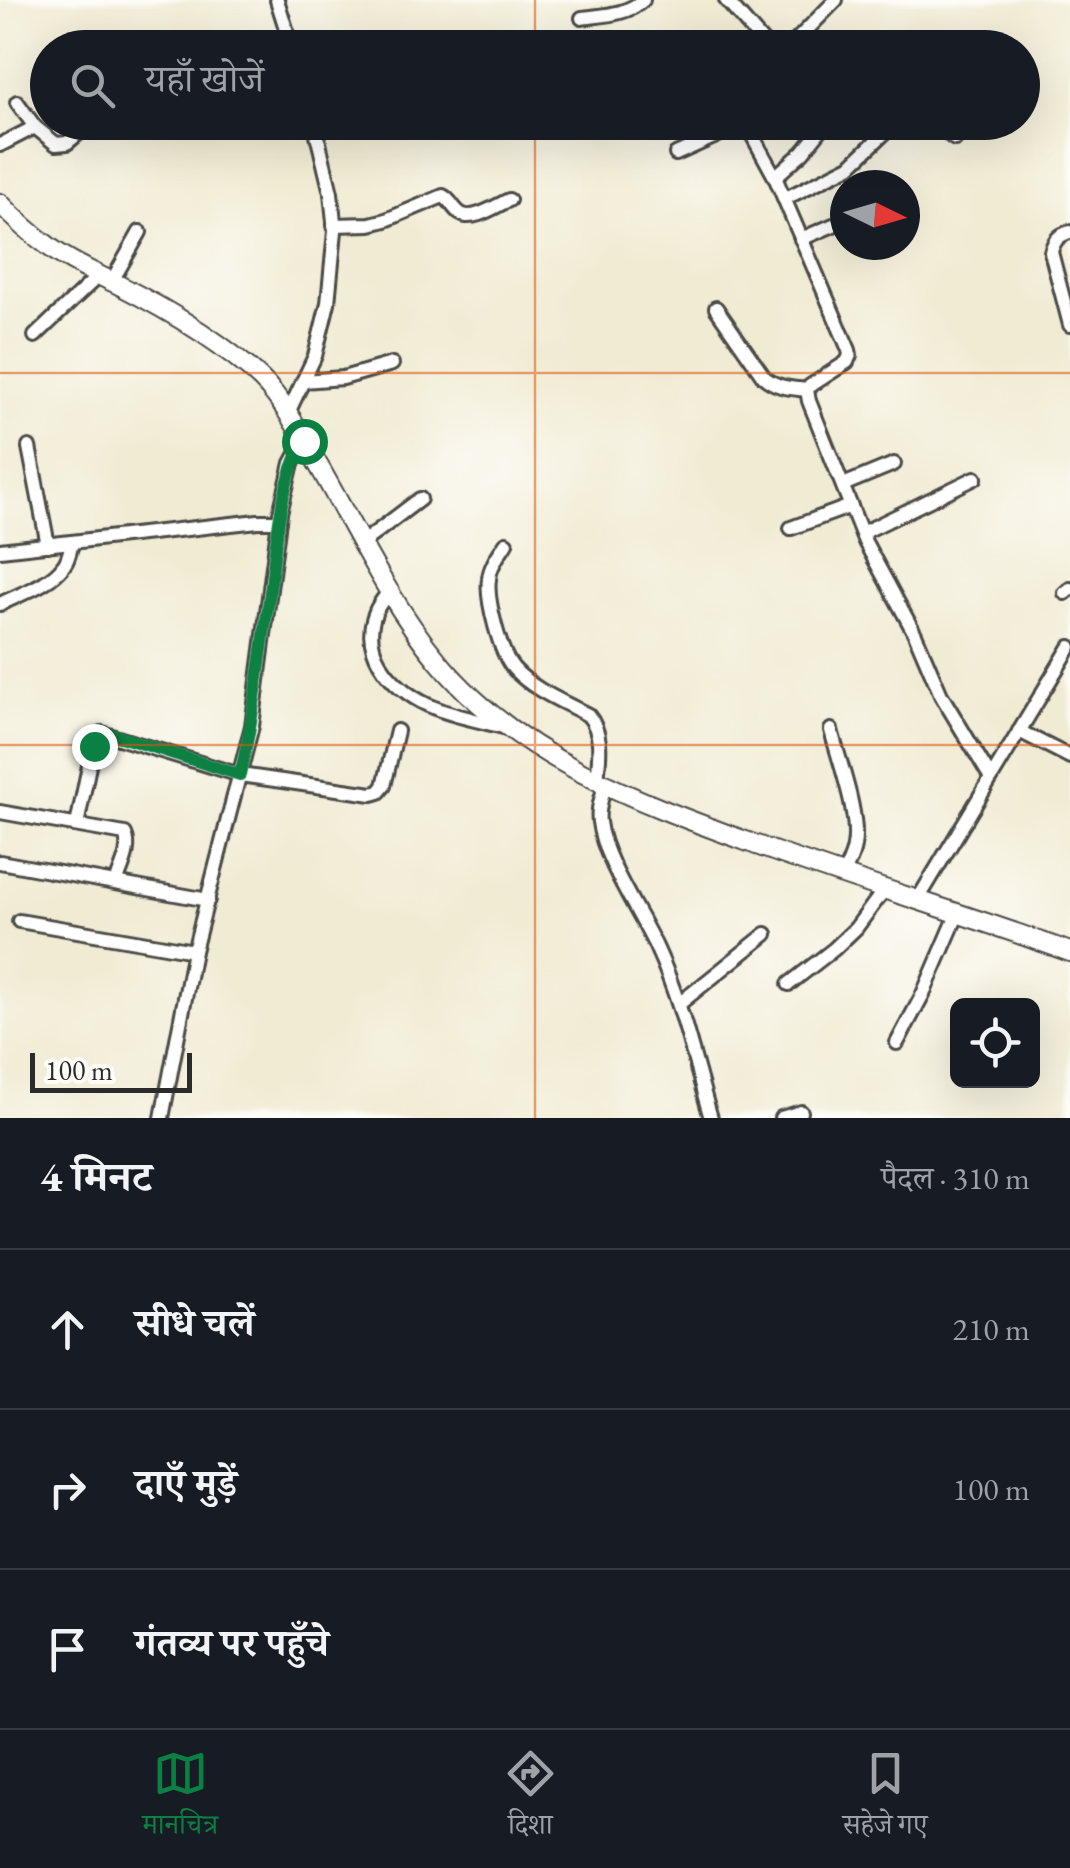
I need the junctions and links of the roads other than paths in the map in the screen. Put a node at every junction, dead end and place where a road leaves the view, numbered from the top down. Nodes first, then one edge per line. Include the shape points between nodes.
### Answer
1 (277, 0) edge
2 (643, 0) edge
3 (726, 0) edge
4 (836, 0) edge
5 (582, 18) dead end
6 (286, 30) edge
7 (752, 30) edge
8 (807, 30) edge
9 (16, 102) dead end
10 (30, 120) edge
11 (30, 129) edge
12 (318, 140) edge
13 (706, 140) edge
14 (755, 140) edge
15 (813, 140) edge
16 (877, 140) edge
17 (0, 144) edge
18 (676, 154) dead end
19 (775, 177) junction
20 (784, 199) junction
21 (509, 200) dead end
22 (0, 203) edge
23 (334, 225) junction
24 (830, 227) edge
25 (140, 232) dead end
26 (1070, 232) edge
27 (801, 240) junction
28 (105, 279) junction
29 (716, 308) dead end
30 (1070, 324) edge
31 (35, 336) dead end
32 (392, 364) dead end
33 (304, 382) junction
34 (807, 390) junction
35 (288, 413) junction
36 (304, 441) junction
37 (28, 447) dead end
38 (894, 464) dead end
39 (975, 478) dead end
40 (843, 486) junction
41 (420, 499) dead end
42 (852, 506) junction
43 (279, 521) junction
44 (791, 528) dead end
45 (862, 533) junction
46 (72, 542) junction
47 (362, 543) junction
48 (506, 543) dead end
49 (48, 545) junction
50 (0, 550) edge
51 (389, 591) junction
52 (0, 604) edge
53 (1070, 646) edge
54 (511, 729) junction
55 (831, 730) dead end
56 (396, 731) dead end
57 (1019, 731) junction
58 (1070, 757) edge
59 (240, 775) junction
60 (991, 778) junction
61 (601, 783) junction
62 (0, 812) edge
63 (77, 824) junction
64 (0, 862) edge
65 (843, 876) junction
66 (116, 883) junction
67 (884, 890) junction
68 (208, 900) junction
69 (917, 901) junction
70 (958, 912) junction
71 (19, 921) dead end
72 (766, 934) dead end
73 (194, 952) junction
74 (1070, 952) edge
75 (789, 984) dead end
76 (678, 1004) junction
77 (897, 1044) dead end
78 (800, 1112) dead end
79 (709, 1117) edge
80 (162, 1118) edge
81 (780, 1118) edge

1 - 6 street
2 - 5 street via 625,11
3 - 7 street
4 - 8 street
9 - 10 street
11 - 17 street
12 - 23 street
13 - 18 street
14 - 19 street
15 - 19 street
16 - 20 street via 850,166
19 - 20 street
20 - 27 street
21 - 23 street via 464,216 442,196 386,220
22 - 28 highway via 53,250
23 - 33 street via 328,304
24 - 27 street
25 - 28 street
26 - 30 street via 1051,252
27 - 34 street via 850,355
28 - 31 street
28 - 35 highway via 222,347 264,381
29 - 34 street via 764,377
32 - 33 street
33 - 35 street
34 - 40 street
35 - 36 highway
36 - 43 street via 292,462
36 - 47 highway
37 - 49 street
38 - 40 street
39 - 45 street
40 - 42 street
41 - 47 street
42 - 44 street
42 - 45 street
43 - 46 street
43 - 59 street
45 - 60 street via 941,696
46 - 49 street
46 - 52 street via 67,561 51,578
47 - 51 highway
48 - 61 street via 488,582 503,653 515,670 594,722
49 - 50 street
51 - 54 highway via 439,662
51 - 54 street via 377,609 372,638 389,677 433,708
53 - 57 street
54 - 61 highway
55 - 65 street via 856,833
56 - 59 street via 384,786 372,794
57 - 58 street
57 - 60 street
59 - 63 street via 102,733
59 - 68 street
60 - 69 street
61 - 65 highway
61 - 76 street via 598,824
62 - 63 street
63 - 66 street via 125,834 128,847
64 - 66 street
65 - 67 highway
66 - 68 street
67 - 69 highway
67 - 75 street via 856,928
68 - 73 street
69 - 70 highway
70 - 74 highway
70 - 77 street
71 - 73 street
72 - 76 street
73 - 80 street
76 - 79 street
78 - 81 street

